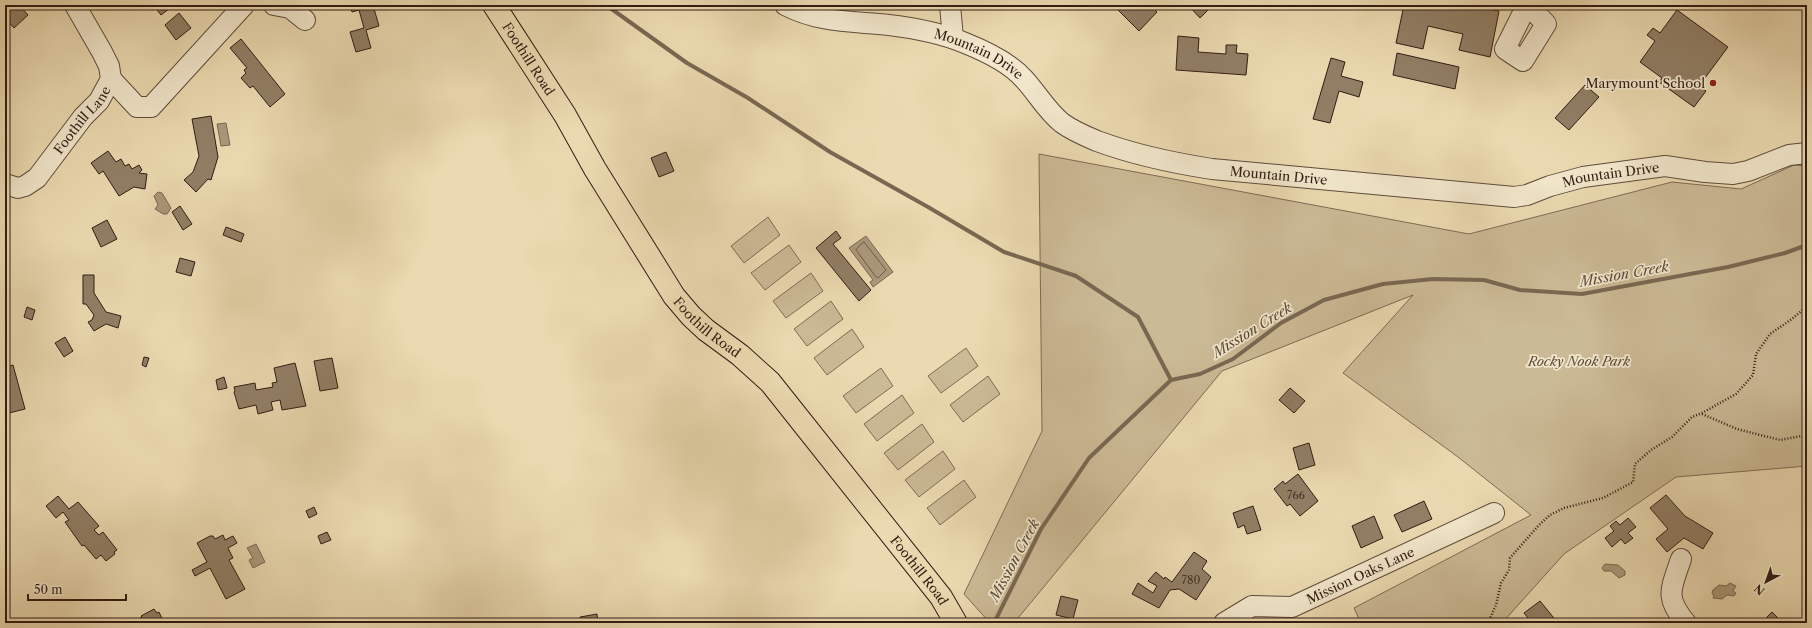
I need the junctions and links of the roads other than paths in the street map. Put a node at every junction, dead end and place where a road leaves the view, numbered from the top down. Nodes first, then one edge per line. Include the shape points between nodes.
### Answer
1 (75, 5) edge
2 (244, 5) edge
3 (274, 5) edge
4 (494, 5) edge
5 (785, 5) edge
6 (950, 5) edge
7 (1525, 5) edge
8 (1528, 5) edge
9 (305, 20) dead end
10 (953, 38) junction
11 (110, 79) junction
12 (1807, 153) edge
13 (5, 184) edge
14 (1494, 513) dead end
15 (1681, 559) dead end
16 (956, 623) edge
17 (1224, 623) edge
18 (1686, 623) edge

1 - 11 street, Foothill Lane via 109,66
2 - 11 street via 151,107 137,107
3 - 9 street via 290,8
4 - 16 main road, Foothill Road via 565,115 595,169 674,296 706,330 740,355 770,382 941,597
5 - 10 street, Mountain Drive via 800,13 818,17 916,29
6 - 10 street
7 - 8 street via 1504,49 1523,61 1546,24
10 - 12 street, Mountain Drive via 987,53 1006,65 1023,78 1058,119 1079,133 1146,157 1212,169 1514,197 1583,177 1665,166 1733,174 1789,155
11 - 13 street, Foothill Lane via 99,101 37,178 18,188
14 - 17 street, Mission Oaks Lane via 1292,607 1252,606
15 - 18 street via 1670,592 1675,610

